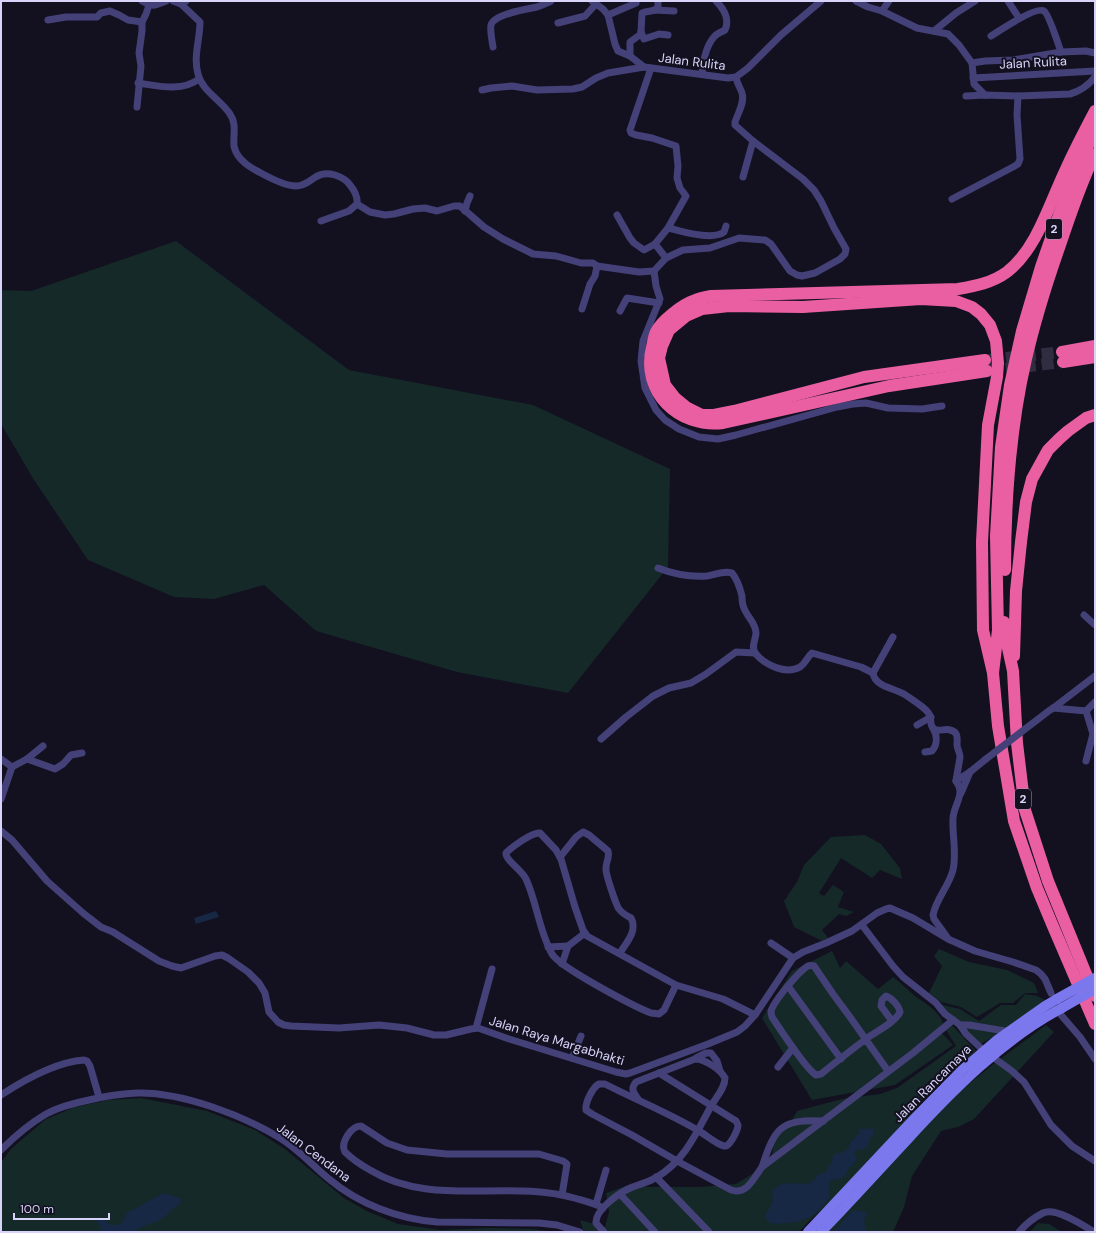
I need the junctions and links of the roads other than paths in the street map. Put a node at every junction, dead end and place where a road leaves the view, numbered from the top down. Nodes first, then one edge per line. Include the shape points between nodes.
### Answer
1 (142, 1) edge
2 (166, 1) edge
3 (173, 1) edge
4 (552, 1) edge
5 (658, 1) edge
6 (716, 1) edge
7 (821, 1) edge
8 (856, 1) edge
9 (889, 1) edge
10 (975, 1) edge
11 (1008, 1) edge
12 (184, 2) edge
13 (636, 2) dead end
14 (594, 3) edge
15 (149, 5) junction
16 (654, 10) junction
17 (674, 11) dead end
18 (882, 11) junction
19 (608, 15) junction
20 (1020, 18) junction
21 (48, 20) dead end
22 (142, 22) junction
23 (558, 22) dead end
24 (934, 31) junction
25 (641, 32) junction
26 (668, 35) dead end
27 (990, 36) dead end
28 (493, 47) dead end
29 (1061, 52) junction
30 (1095, 53) edge
31 (630, 56) junction
32 (972, 63) junction
33 (648, 67) junction
34 (1095, 71) edge
35 (702, 74) junction
36 (736, 77) junction
37 (1095, 77) edge
38 (973, 78) junction
39 (199, 79) junction
40 (138, 83) junction
41 (482, 90) dead end
42 (966, 96) dead end
43 (985, 96) junction
44 (1018, 96) junction
45 (137, 107) dead end
46 (1095, 111) edge
47 (1095, 131) edge
48 (752, 140) junction
49 (1095, 154) edge
50 (743, 177) dead end
51 (470, 196) dead end
52 (952, 199) dead end
53 (357, 204) junction
54 (465, 211) junction
55 (617, 215) dead end
56 (321, 220) dead end
57 (726, 226) dead end
58 (668, 228) junction
59 (655, 244) junction
60 (666, 258) junction
61 (597, 266) junction
62 (654, 271) junction
63 (659, 303) junction
64 (582, 309) dead end
65 (620, 311) dead end
66 (1095, 346) edge
67 (1095, 357) edge
68 (942, 406) dead end
69 (1090, 417) edge
70 (1009, 425) junction
71 (1000, 537) junction
72 (658, 568) dead end
73 (1084, 615) dead end
74 (1095, 624) edge
75 (893, 636) dead end
76 (755, 653) junction
77 (1013, 671) junction
78 (872, 673) junction
79 (992, 673) junction
80 (1095, 676) edge
81 (1095, 702) edge
82 (1052, 709) junction
83 (1086, 711) junction
84 (931, 717) junction
85 (917, 725) dead end
86 (933, 728) junction
87 (601, 739) dead end
88 (42, 746) dead end
89 (925, 752) dead end
90 (82, 753) dead end
91 (1, 758) edge
92 (27, 759) junction
93 (1086, 761) dead end
94 (12, 767) junction
95 (970, 772) junction
96 (956, 781) junction
97 (961, 793) junction
98 (1, 799) edge
99 (1, 832) edge
100 (560, 857) junction
101 (1058, 922) junction
102 (862, 925) junction
103 (585, 933) junction
104 (948, 939) junction
105 (1065, 941) junction
106 (771, 943) dead end
107 (568, 946) junction
108 (548, 947) junction
109 (620, 953) junction
110 (793, 958) junction
111 (562, 964) junction
112 (492, 969) dead end
113 (1095, 978) edge
114 (676, 985) junction
115 (788, 986) junction
116 (1095, 989) edge
117 (1095, 996) edge
118 (1058, 1004) junction
119 (755, 1015) junction
120 (953, 1020) junction
121 (892, 1021) dead end
122 (1095, 1024) edge
123 (960, 1025) junction
124 (476, 1028) junction
125 (1009, 1031) junction
126 (582, 1036) dead end
127 (1019, 1036) junction
128 (866, 1039) junction
129 (793, 1048) junction
130 (983, 1050) junction
131 (992, 1057) junction
132 (572, 1058) junction
133 (1095, 1058) edge
134 (695, 1059) junction
135 (841, 1059) junction
136 (778, 1067) dead end
137 (971, 1068) junction
138 (720, 1071) junction
139 (888, 1071) junction
140 (659, 1073) junction
141 (1, 1095) edge
142 (99, 1097) junction
143 (639, 1100) junction
144 (711, 1106) junction
145 (823, 1120) junction
146 (698, 1130) junction
147 (1, 1150) edge
148 (677, 1161) junction
149 (1095, 1162) edge
150 (762, 1167) junction
151 (606, 1170) dead end
152 (656, 1177) junction
153 (562, 1194) junction
154 (620, 1194) junction
155 (600, 1206) junction
156 (822, 1227) edge
157 (580, 1232) edge
158 (604, 1232) edge
159 (655, 1232) edge
160 (708, 1232) edge
161 (808, 1232) edge
162 (1019, 1232) edge
163 (1094, 1232) edge

1 - 15 street
2 - 15 street
3 - 12 street
4 - 28 street via 494,20 491,29
5 - 16 street
6 - 35 street via 724,10 727,25 725,30 712,40 703,62
7 - 36 street, Jalan Rulita via 790,26
8 - 18 street
9 - 18 street
10 - 24 street
11 - 20 street
12 - 39 street via 200,22 196,63
13 - 19 street
14 - 19 street
14 - 23 street via 585,16
15 - 22 street
16 - 17 street
16 - 25 street via 642,14
18 - 24 street via 918,28
19 - 31 street, Jalan Rulita via 616,47 619,52
20 - 27 street
20 - 29 street via 1033,12 1044,11
21 - 22 street via 97,17 101,12 110,11 128,20
22 - 40 street
24 - 32 street via 948,34
25 - 26 street via 644,39 659,34
25 - 31 street via 630,42
29 - 30 street
29 - 32 street via 1013,60 985,60
31 - 33 street, Jalan Rulita
32 - 38 street
33 - 35 street, Jalan Rulita
33 - 41 street via 608,73 573,89 537,90 512,86
33 - 58 street via 630,130 636,135 676,146 677,178 686,196
34 - 38 street, Jalan Rulita
35 - 36 street, Jalan Rulita via 721,78
36 - 48 street via 743,100 735,125
37 - 44 street via 1090,84 1076,93
38 - 43 street via 974,84
39 - 40 street via 182,87
39 - 53 street via 232,116 235,126 234,148 247,165 266,176 294,186 305,184 319,175 328,173 346,180 358,201
40 - 45 street
42 - 43 street
43 - 44 street
44 - 52 street via 1018,164
46 - 79 highway via 1033,240 1015,265 998,277 976,286 958,288 711,296 693,301 665,320 656,332 650,357 650,372 660,396 669,407 692,421 722,423 986,366 864,376 734,411 702,415 686,407 665,385 659,358 668,330 686,316 702,309 729,306 803,307 921,299 956,301 972,307 981,314 990,325 996,341 998,363 988,426 982,542 984,630
47 - 70 highway, 2 via 1059,215 1020,338 1010,385
48 - 50 street
48 - 60 street via 814,190 846,249 845,254 815,274 802,276 790,271 771,244 765,240 739,238 710,248 683,250
49 - 70 highway, 2 via 1067,223 1041,302
51 - 54 street
53 - 54 street via 370,212 385,215 413,208 437,210 460,206
53 - 56 street via 349,211
54 - 61 street via 496,236 533,254 556,256
55 - 59 street via 638,247 644,250
57 - 58 street via 724,232 718,236
58 - 59 street
59 - 60 street
60 - 62 street
61 - 62 street via 639,272
61 - 64 street
62 - 63 street
63 - 65 street via 627,298
63 - 68 street via 643,342 641,361 645,388 656,410 665,420 699,437 718,438 736,435 853,404 922,409
66 - 67 highway via 1062,357
69 - 77 highway via 1068,431 1048,450 1032,479 1026,502 1016,591
70 - 71 highway, 2 via 1001,447
71 - 77 highway, 2 via 1004,630
71 - 79 highway, 2 via 998,630
72 - 76 street via 677,574 699,576 732,573 738,584 744,608 755,626
73 - 74 street
75 - 78 street
76 - 78 street via 771,666 781,669 799,667 812,653
76 - 87 street via 736,652 691,683 669,688 657,694
77 - 101 highway, 2 via 1017,743 1025,810
78 - 84 street via 878,682 904,694
79 - 101 highway, 2 via 1014,821 1038,888
80 - 82 street
81 - 83 street
82 - 83 street
82 - 95 street, bridge
83 - 93 street via 1093,734
84 - 85 street
84 - 86 street
86 - 89 street via 936,744 932,751
86 - 96 street via 950,730 957,736 960,757
88 - 92 street
90 - 92 street via 71,755 55,769
91 - 94 street
92 - 94 street
94 - 98 street
95 - 96 street
95 - 97 street
96 - 97 street
97 - 104 street via 953,818 953,871 933,915
99 - 124 street, Jalan Raya Margabhakti via 12,840 47,881 78,908 101,926 158,961 181,968 215,956 222,955 228,958 259,983 265,993 269,1012 284,1025 339,1028 379,1025 446,1036
100 - 103 street
100 - 108 street via 537,833 511,848 506,854 508,860 522,872 526,880
100 - 109 street via 576,836 583,832 589,834 608,852 606,870 613,894 618,907 631,918 634,927
101 - 105 highway, 2
102 - 104 street via 877,913 890,908
102 - 110 street
102 - 120 street via 897,971 931,998
103 - 107 street
103 - 109 street
104 - 118 street via 975,951 1036,970 1045,979
105 - 117 highway, 2
105 - 122 highway, 2
106 - 110 street
107 - 108 street
107 - 111 street
108 - 111 street
109 - 114 street
110 - 119 street, Jalan Raya Margabhakti
111 - 114 street via 652,1013 659,1014 664,1010
112 - 124 street
113 - 118 street, Jalan Rancamaya, bridge
114 - 119 street via 723,998
115 - 128 street via 805,968 814,966
115 - 129 street via 771,1012
115 - 135 street
116 - 118 street, Jalan Rancamaya, bridge
118 - 125 street, Jalan Rancamaya via 1045,1006
118 - 127 street, Jalan Rancamaya
118 - 133 street
119 - 132 street, Jalan Raya Margabhakti via 745,1026 732,1034 636,1072 616,1072
120 - 123 street
120 - 139 street
121 - 128 street
123 - 125 street
123 - 130 street
124 - 132 street, Jalan Raya Margabhakti
125 - 127 street
125 - 130 street, Jalan Rancamaya
126 - 132 street
127 - 131 street, Jalan Rancamaya
128 - 135 street
128 - 139 street
129 - 135 street via 816,1075
129 - 136 street
130 - 131 street
130 - 137 street, Jalan Rancamaya
131 - 137 street, Jalan Rancamaya
131 - 149 street via 1024,1082 1051,1125 1072,1146
134 - 138 street via 701,1059
134 - 138 street via 711,1053
134 - 140 street
137 - 156 street, Jalan Rancamaya via 930,1115 849,1195
138 - 144 street via 725,1083
139 - 145 street
140 - 143 street via 634,1084 632,1090
140 - 144 street
141 - 142 street via 39,1073 84,1060 90,1066
142 - 147 street, Jalan Cendana via 47,1113
142 - 157 street, Jalan Cendana via 138,1093 159,1095 220,1110 281,1139 330,1180 369,1205 398,1215 437,1222 539,1223
143 - 146 street
143 - 148 street via 599,1084 586,1104 586,1110
144 - 146 street
144 - 146 street via 736,1121 737,1130 729,1144 724,1146
145 - 150 street
145 - 150 street via 792,1122 783,1127 774,1136
146 - 148 street
148 - 150 street via 736,1191 747,1188
148 - 152 street
151 - 155 street
152 - 154 street
152 - 160 street
153 - 153 street via 412,1187 387,1179 364,1166 345,1152 343,1144 353,1129 361,1126 387,1143 407,1150 447,1154 542,1155 567,1164
153 - 155 street
154 - 155 street
154 - 159 street
155 - 158 street via 595,1221
156 - 161 street, Jalan Rancamaya
162 - 163 street via 1044,1212 1052,1212 1071,1218

